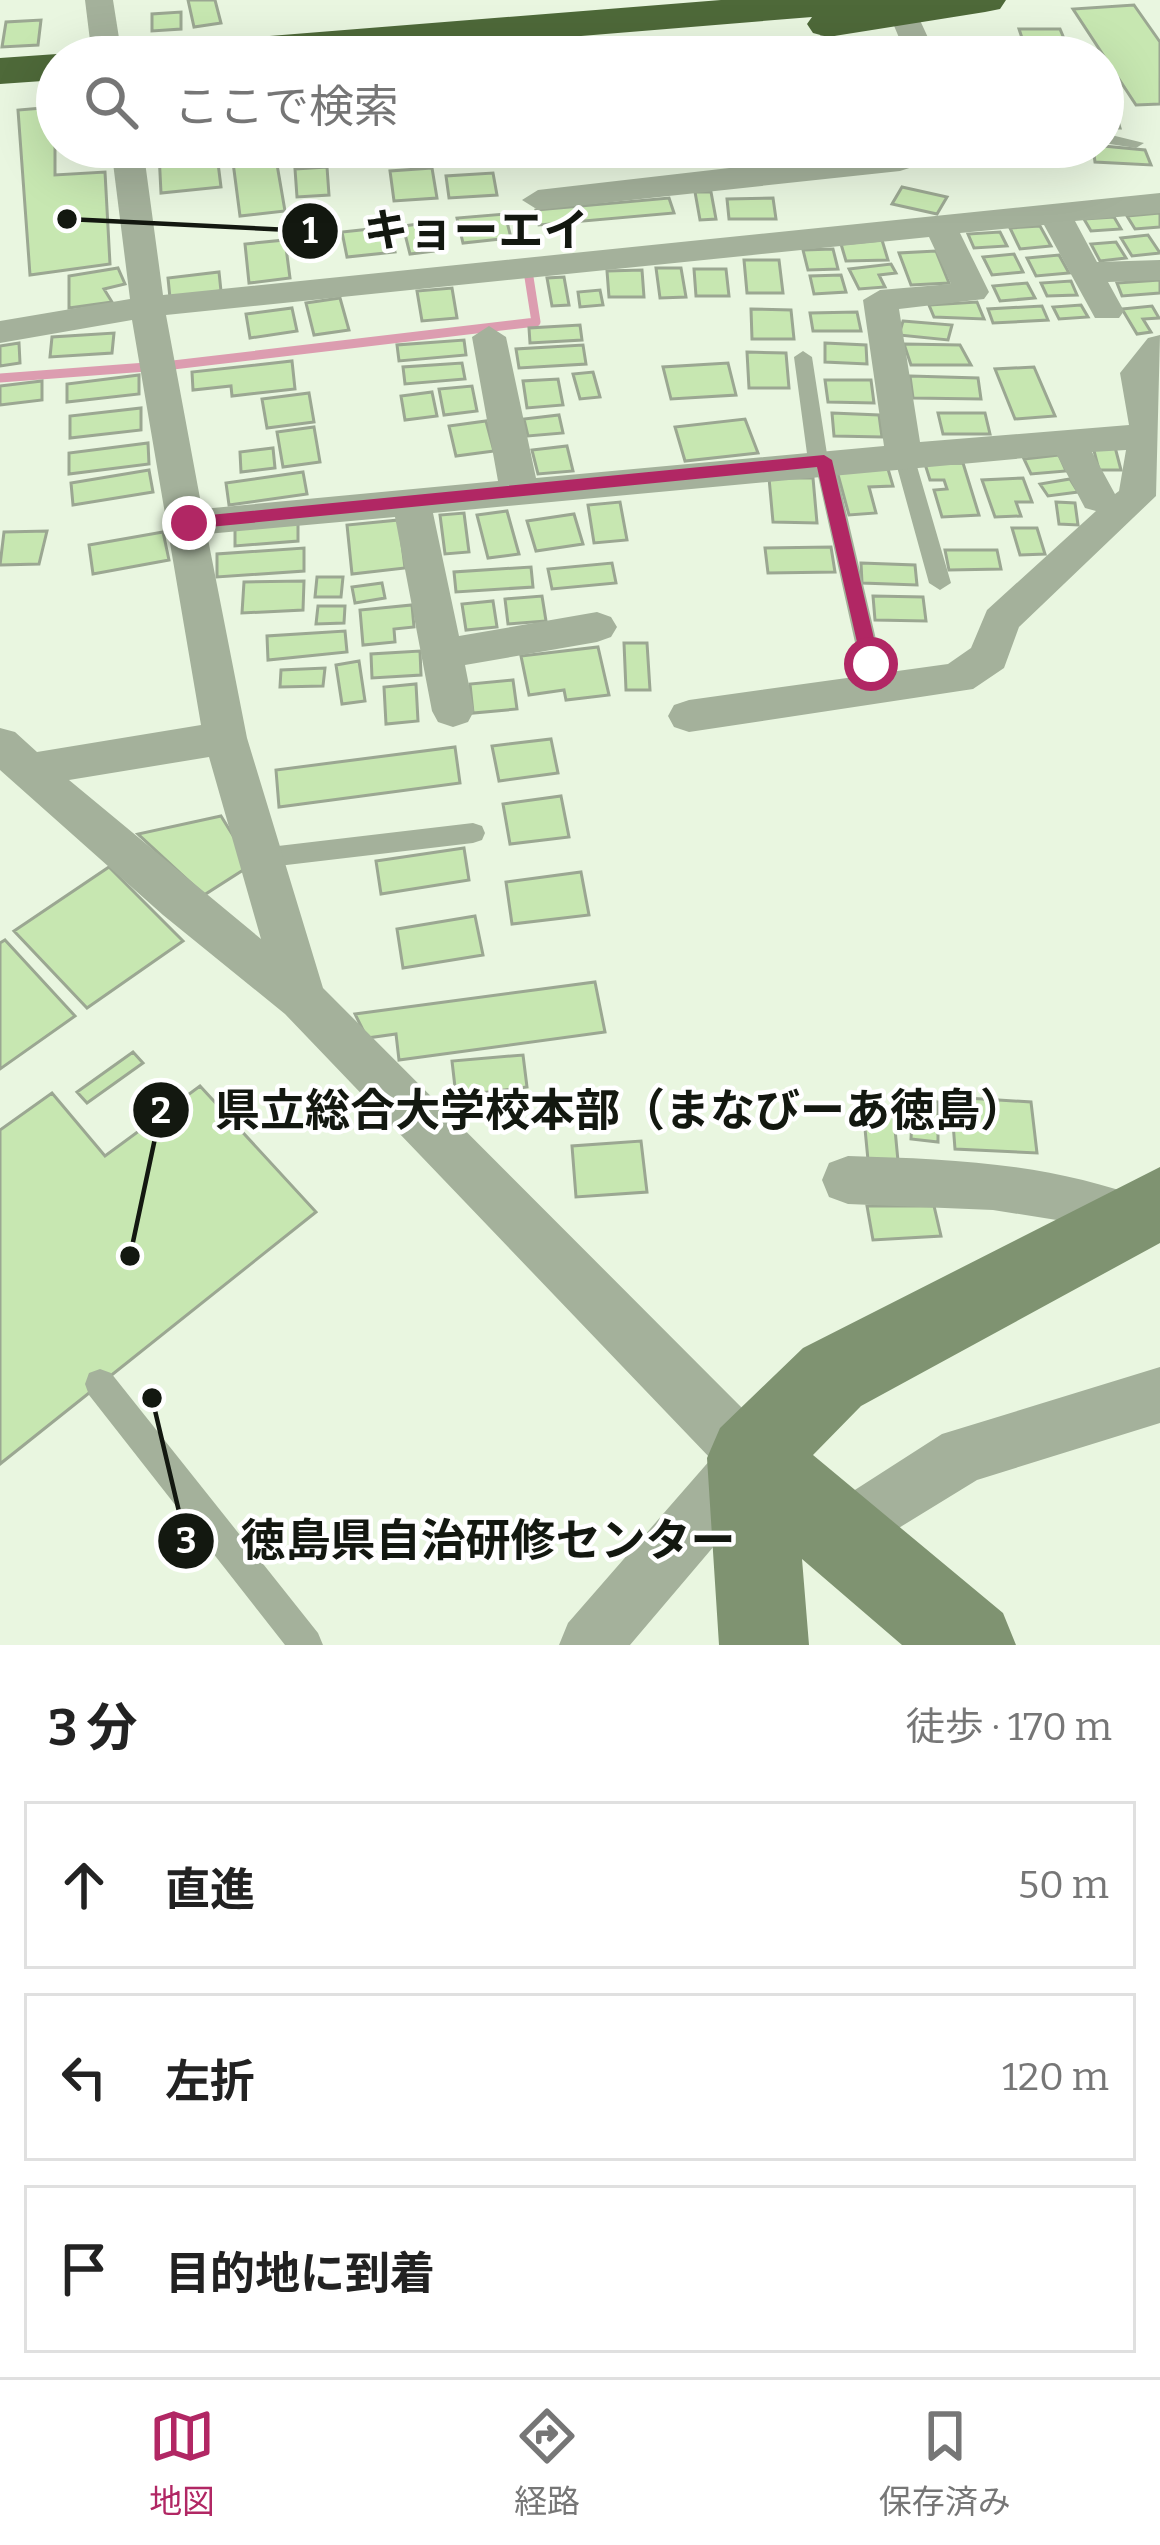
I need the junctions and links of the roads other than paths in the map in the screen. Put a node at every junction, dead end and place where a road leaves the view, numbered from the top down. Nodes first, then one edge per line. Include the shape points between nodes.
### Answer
1 (99, 0) edge
2 (985, 0) edge
3 (890, 8) edge
4 (103, 36) edge
5 (479, 36) edge
6 (840, 36) edge
7 (908, 36) edge
8 (36, 68) edge
9 (0, 71) edge
10 (36, 85) edge
11 (0, 88) edge
12 (1124, 141) edge
13 (1136, 142) dead end
14 (130, 168) edge
15 (843, 168) edge
16 (538, 200) dead end
17 (1160, 203) edge
18 (1054, 213) junction
19 (940, 225) junction
20 (1160, 270) edge
21 (1087, 273) junction
22 (146, 307) junction
23 (1107, 311) dead end
24 (0, 332) edge
25 (489, 337) dead end
26 (1160, 346) edge
27 (803, 357) dead end
28 (1145, 436) junction
29 (1068, 442) junction
30 (904, 456) junction
31 (821, 461) junction
32 (519, 490) junction
33 (1132, 497) edge
34 (411, 501) junction
35 (189, 523) junction
36 (940, 583) dead end
37 (596, 626) dead end
38 (442, 654) junction
39 (871, 664) dead end
40 (453, 711) dead end
41 (689, 716) dead end
42 (225, 738) junction
43 (14, 757) edge
44 (473, 833) dead end
45 (260, 859) junction
46 (302, 999) junction
47 (848, 1180) dead end
48 (1145, 1211) edge
49 (100, 1384) dead end
50 (1160, 1395) edge
51 (750, 1459) junction
52 (840, 1534) junction
53 (305, 1645) edge
54 (590, 1645) edge
55 (764, 1645) edge
56 (971, 1645) edge

1 - 4 street
2 - 3 highway
3 - 5 highway
3 - 6 highway
3 - 7 street
8 - 9 highway
10 - 11 highway
12 - 13 lane
14 - 22 street
15 - 16 street
17 - 18 street
18 - 19 street
18 - 21 street
19 - 22 street
19 - 30 street via 971,292 880,300
20 - 21 street
21 - 23 street
22 - 24 street
22 - 35 street
25 - 32 street
26 - 28 street via 1138,373
27 - 31 lane
28 - 29 street
28 - 33 street
29 - 30 street
29 - 33 street
30 - 31 street
30 - 36 lane
31 - 32 street
31 - 39 lane
32 - 34 street
33 - 41 street via 1001,620 989,658 958,678
34 - 35 street
34 - 38 street
35 - 42 street
37 - 38 street
38 - 40 street
42 - 43 street
42 - 45 street
43 - 46 street
44 - 45 lane
45 - 46 street
46 - 51 street
47 - 48 street via 1032,1187
48 - 51 street via 832,1377
49 - 53 lane
50 - 52 street via 963,1455
51 - 52 street
51 - 54 street
51 - 55 street
52 - 56 street

